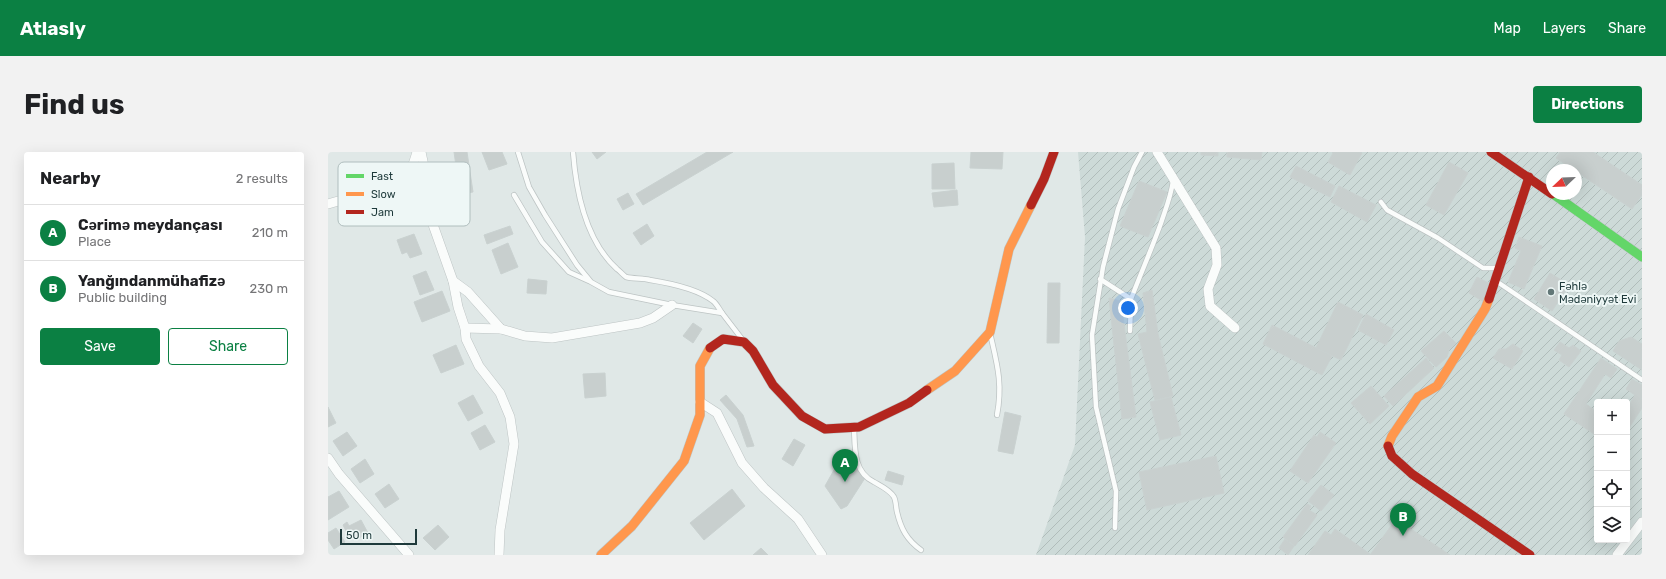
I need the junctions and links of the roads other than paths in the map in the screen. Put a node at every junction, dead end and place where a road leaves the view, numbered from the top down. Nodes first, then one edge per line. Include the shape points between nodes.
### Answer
1 (417, 152) edge
2 (421, 152) edge
3 (518, 152) edge
4 (573, 152) edge
5 (1054, 152) edge
6 (1142, 152) edge
7 (1157, 152) edge
8 (1491, 152) edge
9 (413, 162) edge
10 (423, 162) edge
11 (1529, 177) junction
12 (1173, 179) junction
13 (1546, 190) edge
14 (514, 195) dead end
15 (1561, 200) edge
16 (338, 201) edge
17 (1381, 202) dead end
18 (328, 204) edge
19 (434, 226) edge
20 (1642, 257) edge
21 (1500, 268) junction
22 (1100, 279) junction
23 (453, 281) junction
24 (1496, 281) junction
25 (591, 282) junction
26 (1131, 299) junction
27 (672, 305) junction
28 (722, 313) junction
29 (465, 328) junction
30 (1235, 328) dead end
31 (501, 329) junction
32 (1130, 331) dead end
33 (990, 332) junction
34 (744, 342) junction
35 (1642, 380) edge
36 (700, 402) junction
37 (997, 415) dead end
38 (854, 427) junction
39 (328, 458) edge
40 (1642, 522) edge
41 (1115, 528) dead end
42 (921, 550) dead end
43 (409, 555) edge
44 (499, 555) edge
45 (601, 555) edge
46 (822, 555) edge
47 (1530, 555) edge
48 (1617, 555) edge

1 - 9 street
2 - 10 street
3 - 25 lane via 530,187 545,214 576,265
4 - 28 lane via 583,207 594,238 611,263 626,277 669,284 704,295 714,302
5 - 33 street via 1044,179 1009,249
6 - 22 lane via 1118,209
7 - 12 street
8 - 11 street
11 - 13 street
11 - 21 street
12 - 26 lane via 1172,193
12 - 30 street via 1216,248 1217,265 1208,289 1210,306
14 - 25 lane via 542,242 569,272
15 - 20 street
16 - 18 street
17 - 21 lane via 1387,210 1438,238 1484,268
19 - 23 street
21 - 24 street
22 - 26 lane
22 - 41 lane via 1092,335 1096,408 1116,491
23 - 29 street
23 - 31 street via 468,292
24 - 35 lane
24 - 47 street via 1485,310 1437,386 1418,397 1392,436 1388,447 1392,456 1412,474
25 - 27 lane via 609,292
26 - 32 lane
27 - 28 lane
27 - 31 street via 653,318 640,323 552,338 537,338
28 - 34 lane
29 - 31 street
29 - 44 street via 471,352 500,394 510,417 514,444 500,530
33 - 37 lane via 1000,376
33 - 38 street via 955,371 909,403
34 - 36 street via 723,339 710,348 700,366
34 - 38 street via 754,351 773,385 802,416 825,429
36 - 45 street via 700,415 684,461 632,526
36 - 46 street via 717,413 742,463 764,488 798,519
38 - 42 lane via 857,464 868,479 885,488 894,497 901,526 909,542
39 - 43 street
40 - 48 street

